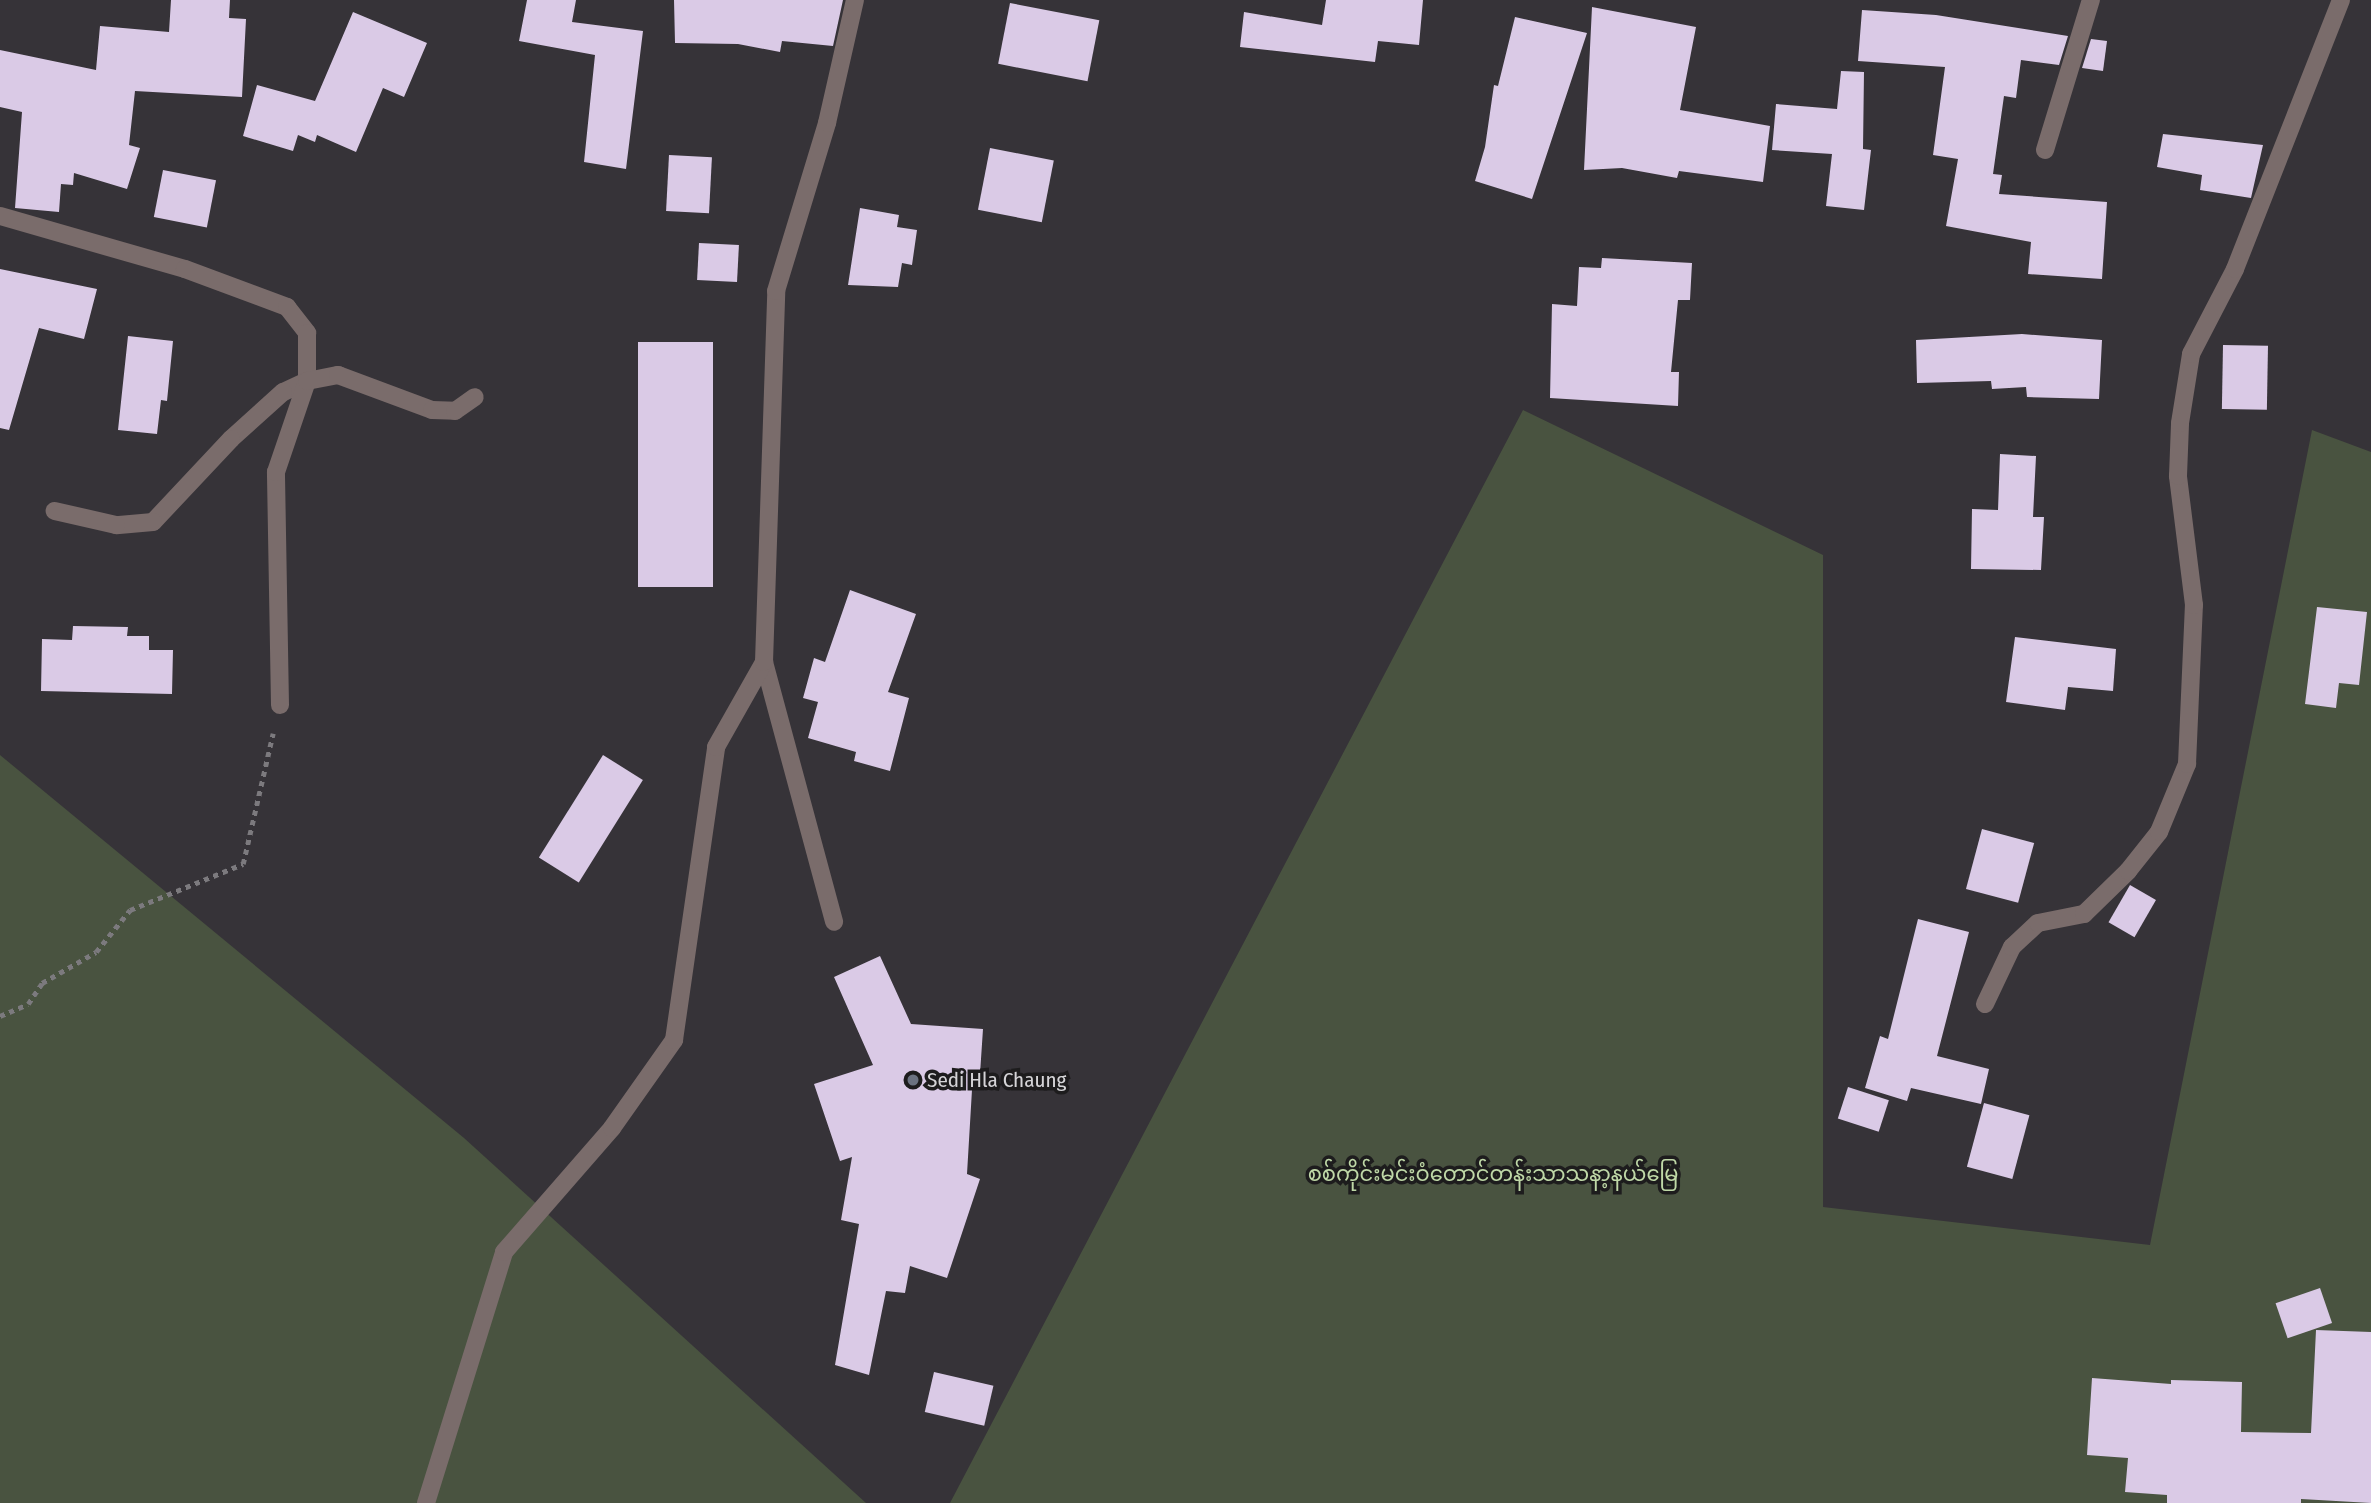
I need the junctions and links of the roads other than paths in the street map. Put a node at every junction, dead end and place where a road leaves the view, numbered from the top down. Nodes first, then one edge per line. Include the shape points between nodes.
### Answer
1 (855, 0) edge
2 (2091, 0) edge
3 (2342, 0) edge
4 (2045, 150) dead end
5 (0, 216) edge
6 (307, 381) junction
7 (475, 397) dead end
8 (55, 511) dead end
9 (764, 662) junction
10 (280, 705) road end
11 (834, 922) dead end
12 (1985, 1004) dead end
13 (426, 1503) edge

1 - 9 street via 827,123 776,291
2 - 4 street
3 - 12 street via 2235,269 2191,354 2180,422 2178,476 2194,605 2187,764 2159,832 2128,871 2084,914 2038,923 2012,947
5 - 6 street via 185,269 287,307 307,333
6 - 7 street via 338,376 432,410 455,411
6 - 8 street via 283,392 240,431 153,522 116,526
6 - 10 street via 276,472
9 - 11 street
9 - 13 street via 716,747 674,1040 612,1128 505,1252

